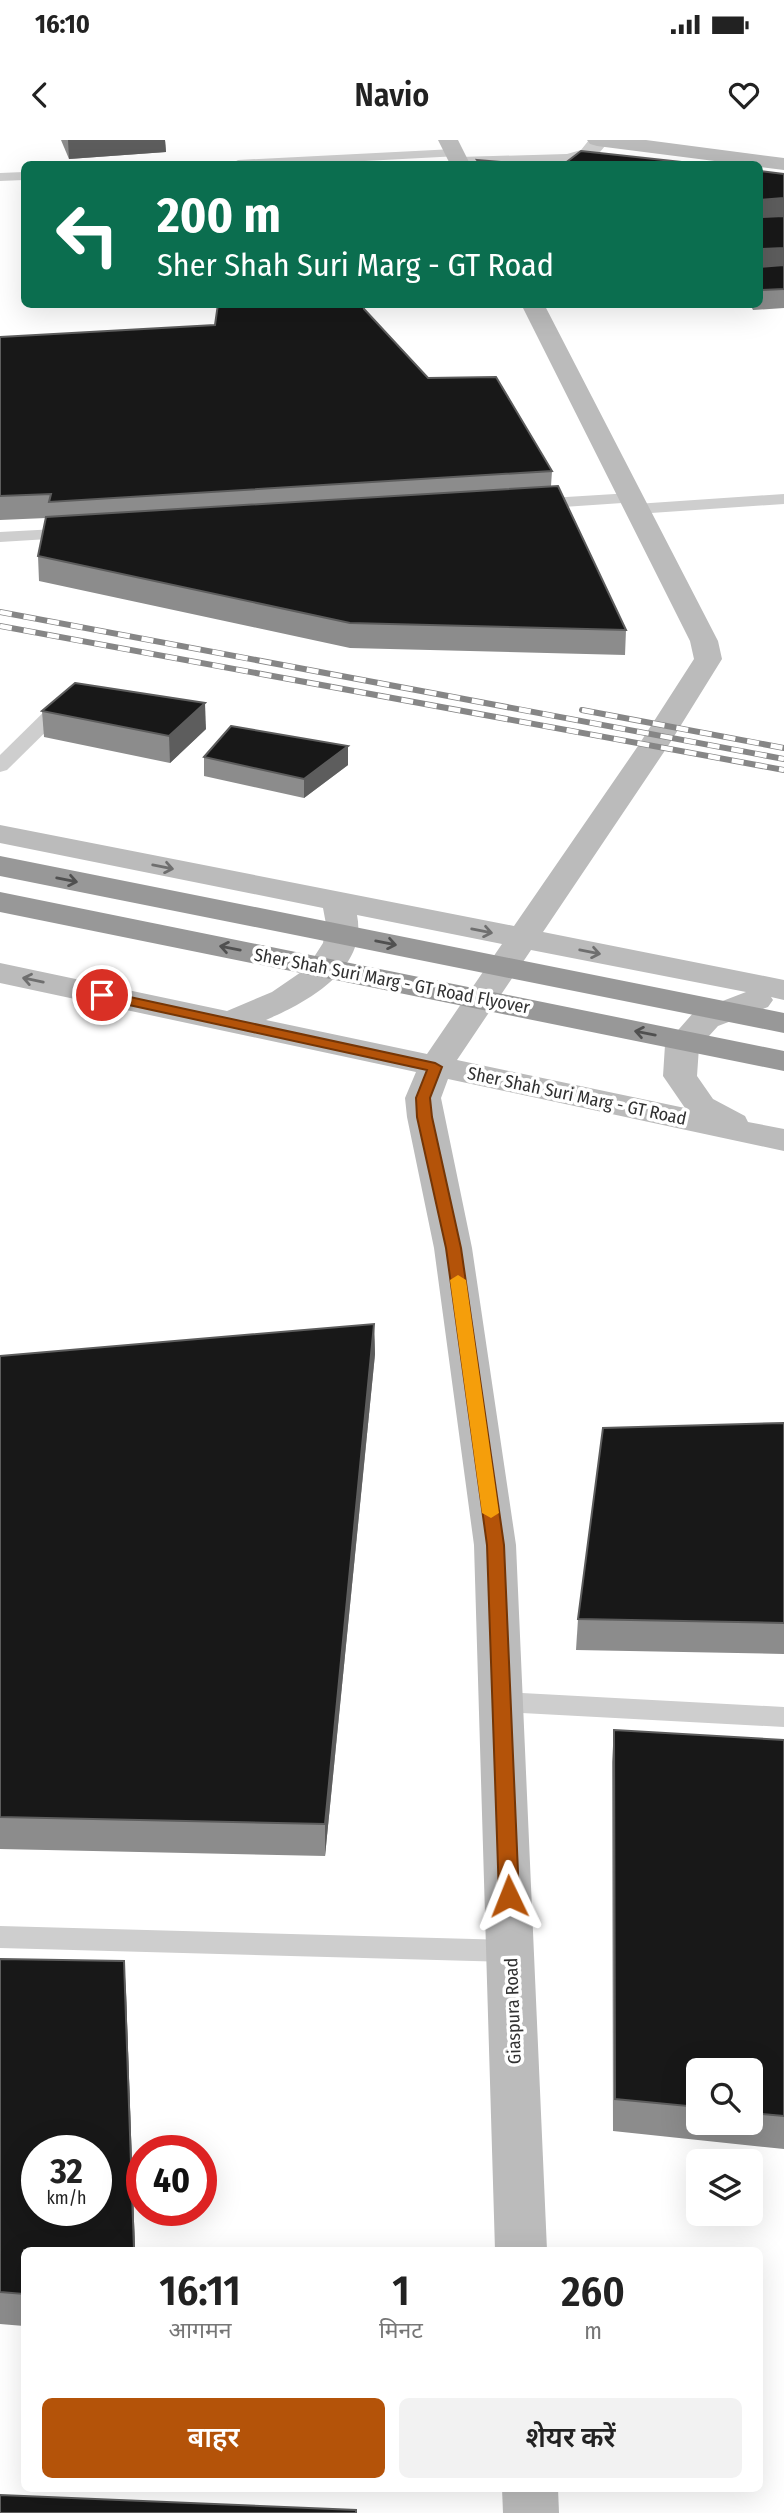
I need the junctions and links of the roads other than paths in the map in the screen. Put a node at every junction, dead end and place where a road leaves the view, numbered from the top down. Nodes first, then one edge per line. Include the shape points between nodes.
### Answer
1 (599, 140) edge
2 (677, 140) edge
3 (784, 154) edge
4 (455, 155) edge
5 (310, 161) edge
6 (761, 161) edge
7 (763, 161) edge
8 (784, 164) edge
9 (21, 176) edge
10 (0, 177) edge
11 (534, 308) edge
12 (784, 499) edge
13 (634, 503) junction
14 (521, 505) edge
15 (96, 531) edge
16 (0, 537) edge
17 (81, 685) edge
18 (0, 766) edge
19 (0, 834) edge
20 (0, 866) edge
21 (0, 902) edge
22 (337, 902) junction
23 (523, 939) junction
24 (0, 973) edge
25 (784, 990) edge
26 (784, 996) edge
27 (229, 1022) junction
28 (784, 1023) edge
29 (784, 1061) edge
30 (435, 1067) junction
31 (743, 1131) junction
32 (784, 1140) edge
33 (501, 1702) junction
34 (784, 1717) edge
35 (0, 1937) edge
36 (511, 1951) junction
37 (522, 2247) edge
38 (530, 2492) edge
39 (531, 2513) edge

1 - 4 street via 588,154 569,160
1 - 6 street
2 - 3 street
4 - 5 lane
7 - 8 street
9 - 10 lane
11 - 13 street
12 - 13 lane
13 - 14 lane
13 - 23 street, Giaspura Road via 704,641 708,659
15 - 16 lane
17 - 18 lane
19 -> 22 street
20 -> 28 highway, Sher Shah Suri Marg - GT Road Flyover
29 -> 21 highway, Sher Shah Suri Marg - GT Road Flyover
22 -> 23 street
22 - 27 street via 342,924 338,947 324,970 269,1008
23 -> 25 street
23 - 30 street, Giaspura Road
27 -> 24 street, Sher Shah Suri Marg - GT Road
26 - 31 street via 748,1001 706,1019 682,1045 680,1076 701,1106
27 - 30 street, Sher Shah Suri Marg - GT Road
30 - 31 street, Sher Shah Suri Marg - GT Road
30 - 33 street, Giaspura Road via 423,1098 453,1248 495,1545
31 - 32 street, Sher Shah Suri Marg - GT Road
33 - 34 lane
33 - 36 street, Giaspura Road
35 - 36 lane
36 - 37 street, Giaspura Road
38 - 39 street

